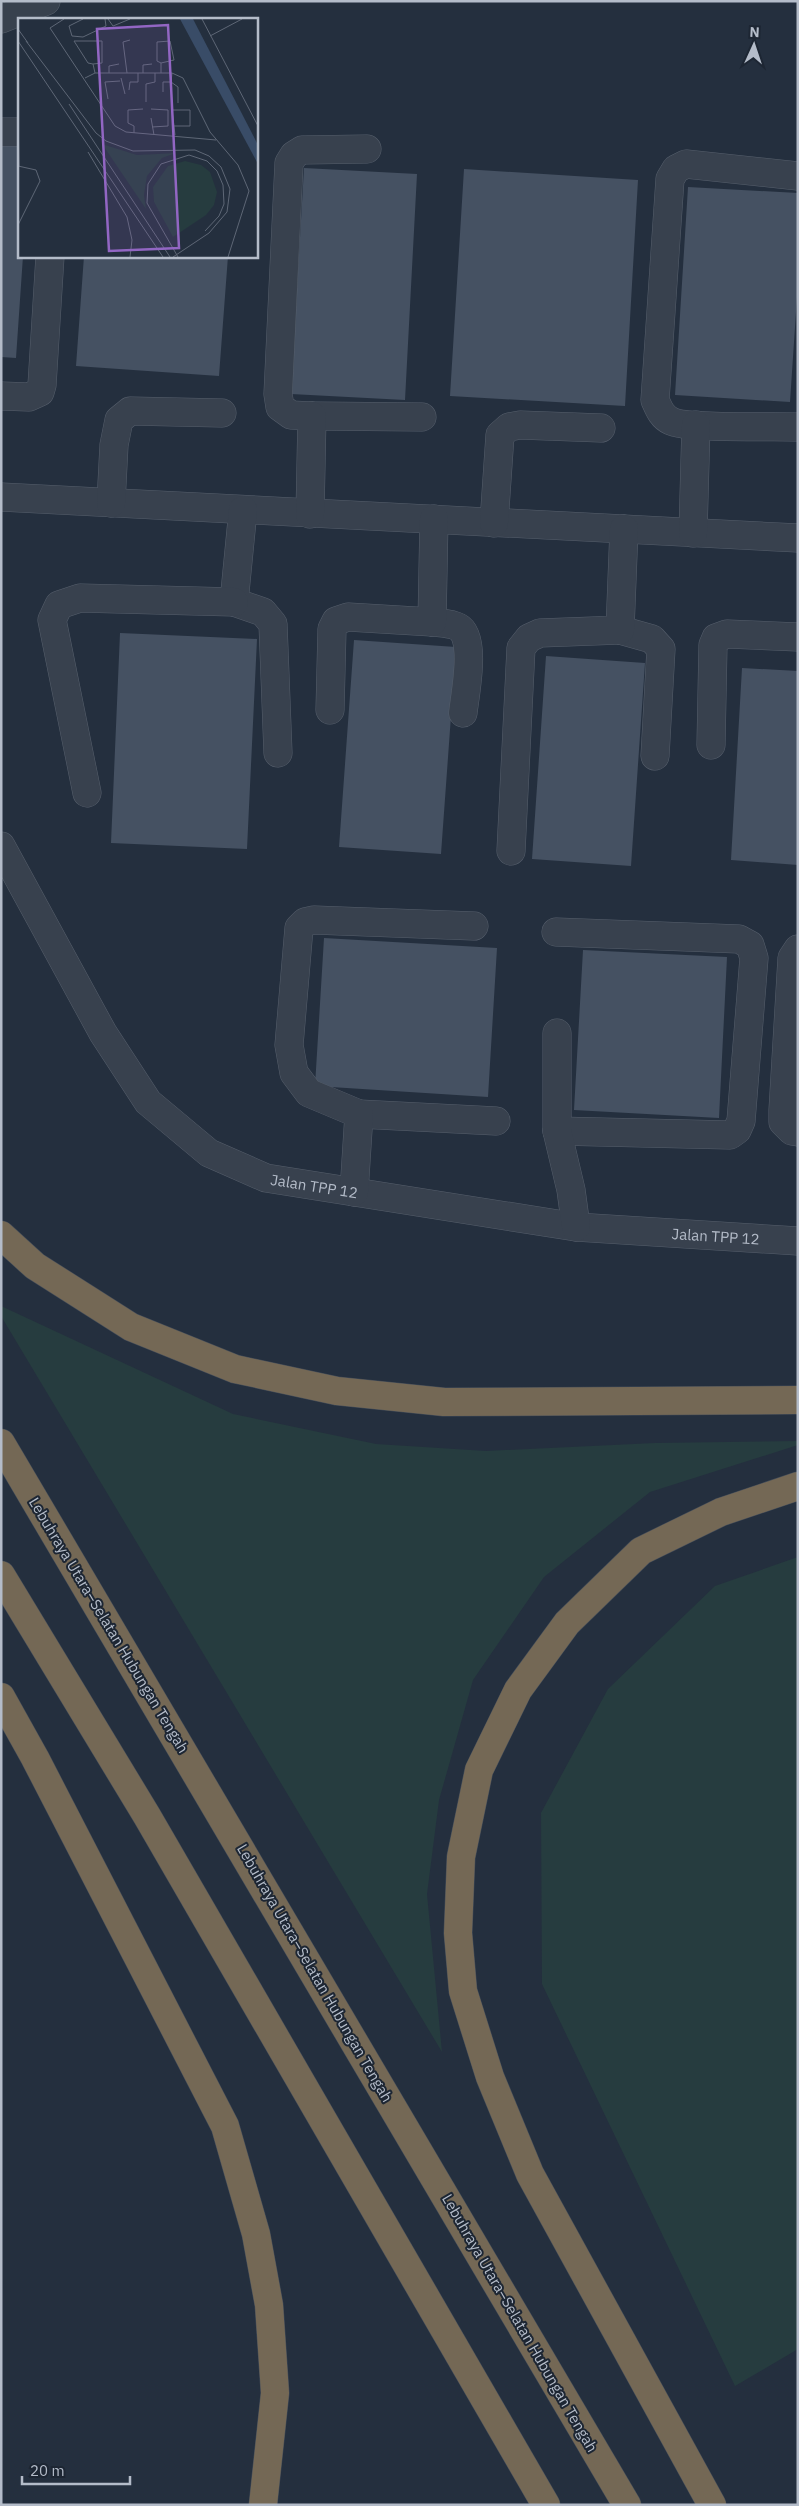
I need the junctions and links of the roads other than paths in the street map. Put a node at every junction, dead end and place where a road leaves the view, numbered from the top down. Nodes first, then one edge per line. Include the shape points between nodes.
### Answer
1 (46, 1) edge
2 (1, 19) edge
3 (1, 132) edge
4 (18, 132) edge
5 (367, 150) dead end
6 (798, 176) edge
7 (50, 258) edge
8 (1, 396) edge
9 (222, 413) dead end
10 (312, 416) junction
11 (422, 417) dead end
12 (696, 425) junction
13 (798, 427) edge
14 (601, 428) dead end
15 (1, 497) edge
16 (111, 503) junction
17 (243, 510) junction
18 (310, 514) junction
19 (434, 520) junction
20 (494, 523) junction
21 (624, 529) junction
22 (693, 533) junction
23 (798, 538) edge
24 (234, 602) junction
25 (432, 622) junction
26 (620, 630) junction
27 (798, 637) edge
28 (330, 710) dead end
29 (463, 713) dead end
30 (711, 745) dead end
31 (278, 753) dead end
32 (655, 756) dead end
33 (86, 793) dead end
34 (1, 846) edge
35 (511, 850) dead end
36 (474, 926) dead end
37 (556, 932) dead end
38 (798, 949) edge
39 (557, 1033) dead end
40 (359, 1114) junction
41 (496, 1120) dead end
42 (557, 1131) junction
43 (798, 1132) edge
44 (354, 1192) junction
45 (576, 1227) junction
46 (1, 1235) edge
47 (798, 1241) edge
48 (798, 1400) edge
49 (1, 1443) edge
50 (798, 1486) edge
51 (1, 1575) edge
52 (1, 1697) edge
53 (263, 2505) edge
54 (546, 2505) edge
55 (627, 2505) edge
56 (712, 2505) edge

1 - 2 street
3 - 4 street
5 - 10 street via 302,150 289,163 278,394 280,407 291,414
6 - 12 street via 686,164 676,169 670,179 655,400 660,412 672,422
7 - 8 street via 40,392 29,397
9 - 16 street via 130,411 119,420 114,445
10 - 11 street
10 - 18 street
12 - 13 street
12 - 22 street
14 - 20 street via 509,427 500,435
15 - 16 street
16 - 17 street
17 - 18 street
17 - 24 street
18 - 19 street
19 - 20 street
19 - 25 street
20 - 21 street
21 - 22 street
21 - 26 street
22 - 23 street
24 - 31 street via 263,612 273,624
24 - 33 street via 80,598 58,605 52,620
25 - 28 street via 348,617 336,621 332,630
25 - 29 street via 458,626 466,634 469,646
26 - 32 street via 652,638 661,648
26 - 35 street via 540,633 529,638 522,648
27 - 30 street via 727,634 716,638 713,645
34 - 44 street, Jalan TPP 12 via 103,1033 148,1102 209,1153 266,1178
36 - 40 street via 314,920 299,928 289,1044 294,1073 309,1093
37 - 42 street via 739,939 750,945 754,958 741,1121 737,1130 730,1135
38 - 43 street via 792,958 783,1122
39 - 42 street
40 - 41 street
40 - 44 street
42 - 45 street
44 - 45 street, Jalan TPP 12
45 - 47 street, Jalan TPP 12
46 - 48 highway via 35,1266 131,1327 236,1369 337,1391 444,1402
49 - 55 highway, Lebuhraya Utara–Selatan Hubungan Tengah
50 - 56 highway via 721,1512 641,1552 566,1624 518,1690 479,1770 460,1857 458,1933 463,1990 490,2077 530,2174
51 - 54 highway via 147,1816
52 - 53 highway via 225,2126 256,2234 269,2305 275,2393

